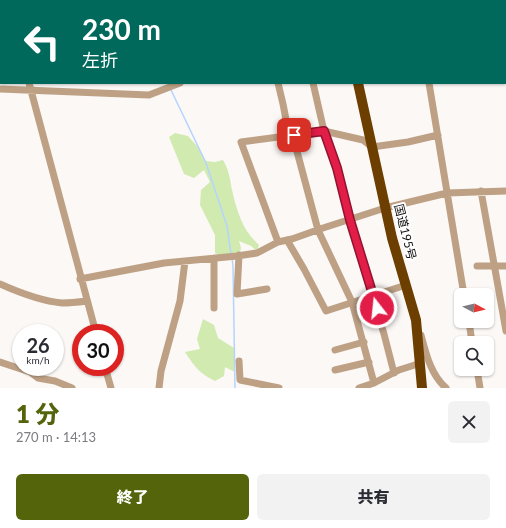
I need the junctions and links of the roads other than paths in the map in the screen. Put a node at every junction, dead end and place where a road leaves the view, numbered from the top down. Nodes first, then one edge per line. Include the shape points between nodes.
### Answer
1 (28, 84) edge
2 (178, 84) edge
3 (278, 84) edge
4 (313, 84) edge
5 (358, 84) edge
6 (429, 84) edge
7 (0, 89) edge
8 (31, 91) junction
9 (324, 131) junction
10 (289, 135) junction
11 (438, 135) junction
12 (372, 147) junction
13 (481, 191) junction
14 (506, 191) edge
15 (447, 192) junction
16 (385, 208) junction
17 (350, 220) junction
18 (318, 230) junction
19 (287, 240) junction
20 (278, 242) junction
21 (238, 256) junction
22 (211, 258) junction
23 (185, 261) junction
24 (478, 266) dead end
25 (494, 266) junction
26 (506, 266) edge
27 (80, 279) junction
28 (0, 284) edge
29 (406, 285) junction
30 (463, 288) edge
31 (267, 289) dead end
32 (373, 295) junction
33 (87, 301) junction
34 (352, 302) junction
35 (214, 308) dead end
36 (416, 320) junction
37 (93, 324) edge
38 (506, 331) edge
39 (364, 342) junction
40 (336, 350) dead end
41 (240, 361) dead end
42 (0, 362) edge
43 (369, 362) junction
44 (421, 363) junction
45 (335, 370) dead end
46 (394, 373) junction
47 (108, 376) edge
48 (478, 376) edge
49 (374, 383) junction
50 (72, 388) edge
51 (111, 388) edge
52 (159, 388) edge
53 (279, 388) edge
54 (360, 388) edge
55 (422, 388) edge
56 (446, 388) edge
57 (480, 388) edge

1 - 8 street
2 - 8 street via 150,95
3 - 10 street
4 - 9 street
5 - 12 highway, 国道195号
6 - 11 street
7 - 8 street
8 - 27 street
9 - 10 street
9 - 12 street via 363,140
9 - 17 street via 337,168
10 - 18 street via 295,144
10 - 20 street via 241,142
11 - 12 street
11 - 15 street
12 - 16 highway, 国道195号
13 - 14 street
13 - 15 street
13 - 25 street
15 - 16 street
15 - 30 street
16 - 17 street
16 - 29 highway, 国道195号
17 - 18 street
17 - 32 street
18 - 19 street
18 - 34 street
19 - 20 street
19 - 34 street via 326,311
20 - 21 street via 257,253
21 - 22 street
21 - 31 street via 237,294
22 - 23 street
22 - 35 street
23 - 27 street
23 - 52 street via 180,301
24 - 25 street
25 - 26 street
25 - 38 street
27 - 33 street
28 - 33 street via 40,299 62,303
29 - 32 street
29 - 36 highway, 国道195号
32 - 34 street
32 - 46 street
33 - 37 street
34 - 39 street
36 - 44 highway, 国道195号
36 - 56 street via 429,364
39 - 40 street
39 - 43 street
41 - 53 street via 240,380
42 - 50 street via 30,372 38,378
43 - 45 street
43 - 49 street
44 - 46 street
44 - 55 highway, 国道195号
46 - 49 street
47 - 51 street
48 - 57 street
49 - 54 street

